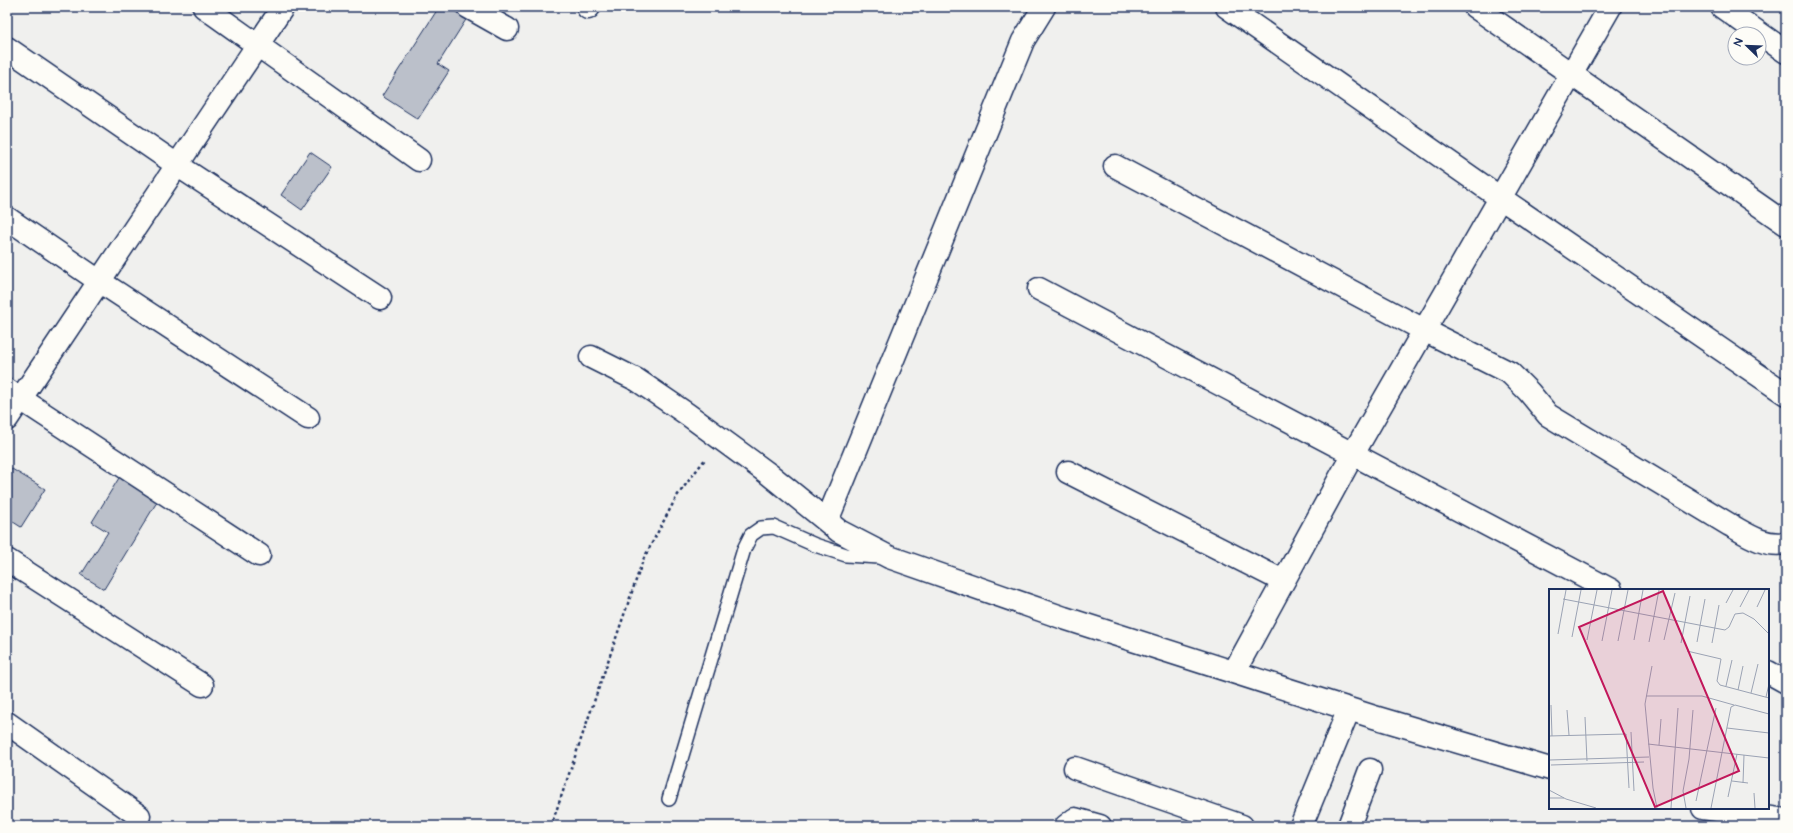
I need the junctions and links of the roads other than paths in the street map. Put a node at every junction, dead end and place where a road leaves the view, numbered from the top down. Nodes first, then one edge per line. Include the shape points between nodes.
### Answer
1 (204, 7) edge
2 (283, 7) edge
3 (468, 7) edge
4 (1044, 7) edge
5 (1227, 7) edge
6 (1475, 7) edge
7 (1610, 7) edge
8 (1722, 7) edge
9 (507, 29) dead end
10 (258, 45) junction
11 (7, 48) edge
12 (1786, 52) edge
13 (1571, 74) junction
14 (419, 160) dead end
15 (177, 165) junction
16 (1115, 166) dead end
17 (1499, 197) junction
18 (7, 218) edge
19 (1786, 224) edge
20 (99, 281) junction
21 (1039, 289) dead end
22 (380, 298) dead end
23 (1424, 330) junction
24 (591, 357) dead end
25 (1786, 394) edge
26 (13, 395) edge
27 (308, 418) dead end
28 (7, 419) edge
29 (1353, 454) junction
30 (1068, 472) dead end
31 (827, 521) junction
32 (1786, 543) edge
33 (260, 555) dead end
34 (889, 557) junction
35 (7, 560) edge
36 (1284, 581) junction
37 (1609, 589) edge
38 (1234, 672) junction
39 (1769, 673) edge
40 (1786, 682) edge
41 (202, 685) dead end
42 (1349, 709) junction
43 (7, 722) edge
44 (1076, 768) dead end
45 (1549, 768) edge
46 (1370, 770) dead end
47 (669, 799) dead end
48 (1710, 809) edge
49 (139, 816) dead end
50 (1786, 820) edge
51 (1066, 826) edge
52 (1100, 826) edge
53 (1242, 826) edge
54 (1301, 826) edge
55 (1349, 826) edge

1 - 10 street
2 - 10 street
3 - 9 street
4 - 31 street via 1023,41
5 - 17 street
6 - 13 street
7 - 13 street
8 - 12 street
10 - 14 street
10 - 15 street
11 - 15 street
13 - 17 street
13 - 19 street
15 - 20 street
15 - 22 street
16 - 23 street
17 - 23 street
17 - 25 street
18 - 20 street
20 - 26 street
20 - 27 street
21 - 29 street
23 - 29 street
23 - 32 street via 1510,373 1548,415 1730,525 1760,541 1776,545
24 - 31 street via 637,380 688,414
26 - 28 street
26 - 33 street
29 - 36 street
29 - 37 street
30 - 36 street
31 - 34 street
34 - 38 street via 1064,618
34 - 47 lane via 846,555 774,527 761,528 751,535 744,549
35 - 41 street
36 - 38 street
38 - 42 street
39 - 40 street
42 - 45 street
42 - 54 street
43 - 49 street
44 - 53 street
46 - 55 street
48 - 50 street
51 - 52 street via 1075,819

